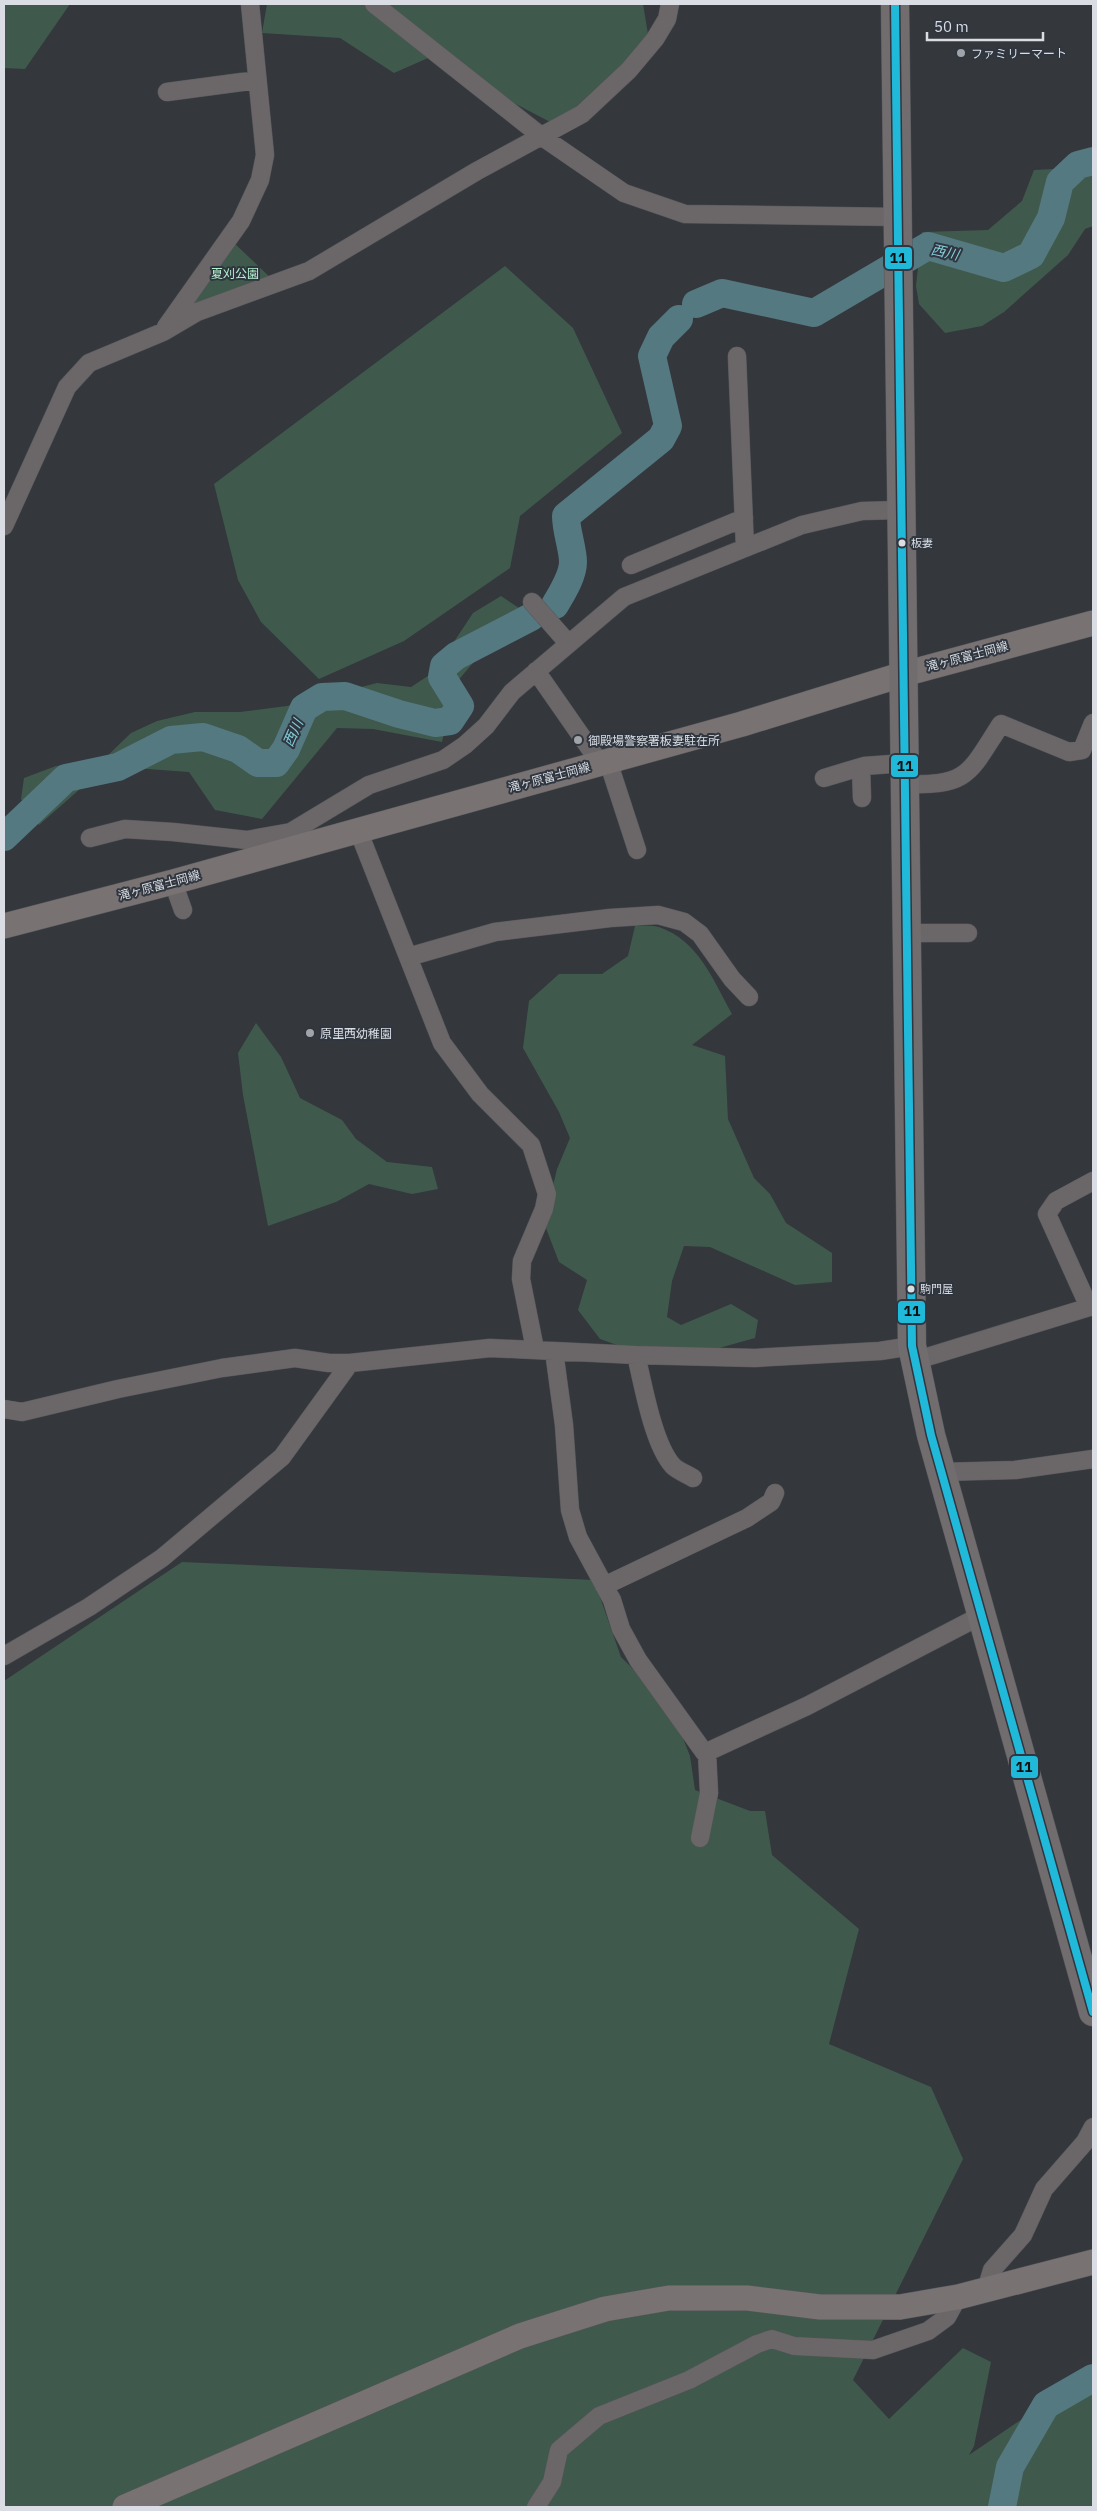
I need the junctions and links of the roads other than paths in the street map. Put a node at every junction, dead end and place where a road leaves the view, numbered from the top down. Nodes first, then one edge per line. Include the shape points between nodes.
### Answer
1 (250, 4) edge
2 (374, 4) edge
3 (670, 4) edge
4 (895, 4) edge
5 (256, 80) junction
6 (167, 92) dead end
7 (541, 136) junction
8 (898, 228) junction
9 (163, 332) junction
10 (737, 356) dead end
11 (900, 510) junction
12 (744, 518) junction
13 (4, 526) edge
14 (745, 548) junction
15 (631, 565) dead end
16 (532, 602) dead end
17 (1088, 629) edge
18 (568, 643) junction
19 (536, 671) junction
20 (904, 674) junction
21 (1093, 723) edge
22 (604, 762) junction
23 (861, 767) junction
24 (905, 774) junction
25 (824, 778) dead end
26 (862, 798) dead end
27 (358, 830) junction
28 (90, 838) dead end
29 (293, 839) junction
30 (637, 850) dead end
31 (173, 882) junction
32 (182, 910) dead end
33 (4, 926) edge
34 (968, 933) dead end
35 (907, 934) junction
36 (408, 957) junction
37 (749, 998) dead end
38 (1093, 1181) edge
39 (1091, 1306) edge
40 (536, 1349) junction
41 (554, 1351) junction
42 (913, 1354) junction
43 (636, 1355) junction
44 (350, 1363) junction
45 (4, 1409) edge
46 (1093, 1459) edge
47 (941, 1472) junction
48 (693, 1478) dead end
49 (775, 1493) dead end
50 (604, 1586) junction
51 (982, 1615) junction
52 (4, 1656) edge
53 (707, 1752) junction
54 (700, 1838) dead end
55 (1093, 2012) edge
56 (1093, 2128) edge
57 (1093, 2262) edge
58 (986, 2290) junction
59 (958, 2297) junction
60 (125, 2507) edge
61 (536, 2507) edge

1 - 5 street
2 - 7 street
3 - 7 street via 666,19 654,39 629,70 582,114
4 - 8 highway
5 - 6 street
5 - 9 street via 265,155 260,180 241,221
7 - 8 street via 624,193 685,214
7 - 9 street via 309,271 197,312
8 - 11 highway
9 - 13 street via 89,363 67,387
10 - 12 street
11 - 14 street via 862,511 802,525
11 - 20 highway
12 - 14 street
12 - 15 street
14 - 18 street via 624,597
16 - 18 street
17 - 20 main road, 滝ヶ原富士岡線
18 - 19 street
19 - 22 street
19 - 29 street via 512,692 486,726 451,755 369,785
20 - 22 main road, 滝ヶ原富士岡線
20 - 24 highway
21 - 24 street via 1082,750 1069,752 1001,724 971,770 963,776 941,784
22 - 27 main road, 滝ヶ原富士岡線
22 - 30 street
23 - 24 street
23 - 25 street
23 - 26 street
24 - 35 highway
27 - 29 main road, 滝ヶ原富士岡線
27 - 36 street
28 - 29 street via 125,829 247,840
29 - 31 main road, 滝ヶ原富士岡線
31 - 32 street
31 - 33 main road, 滝ヶ原富士岡線
34 - 35 street
35 - 42 highway
36 - 37 street via 494,932 658,915 684,922 700,934
36 - 40 street via 442,1043 480,1094 531,1145 547,1194 522,1261 520,1280
38 - 39 street via 1056,1201 1047,1214
39 - 42 street
40 - 41 street
40 - 44 street via 490,1348
41 - 43 street
41 - 50 street via 565,1435 570,1510 578,1537
42 - 43 street via 880,1350 755,1358
42 - 47 highway
43 - 48 street via 662,1447 673,1466
44 - 45 street via 295,1358 222,1368 22,1412
44 - 52 street via 282,1457 162,1558 89,1607
46 - 47 street via 1015,1470
47 - 51 highway
49 - 50 street via 771,1502 747,1518
50 - 53 street via 621,1629 638,1660
51 - 53 street via 807,1706
51 - 55 highway
53 - 54 street via 709,1793
56 - 58 street via 1085,2142 1044,2189 1023,2235 992,2270
57 - 58 main road
58 - 59 main road
59 - 60 main road via 900,2307 820,2307 747,2298 669,2298 605,2309 520,2336
59 - 61 street via 947,2317 928,2331 873,2350 794,2346 772,2339 689,2380 599,2416 559,2450 552,2482

